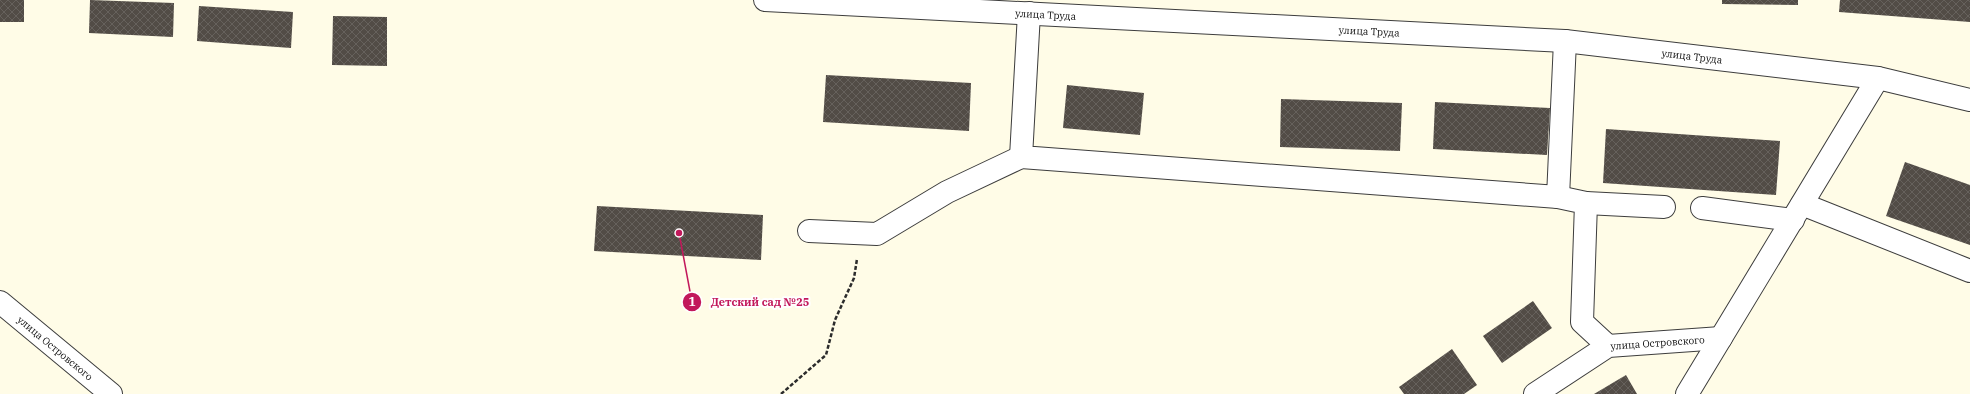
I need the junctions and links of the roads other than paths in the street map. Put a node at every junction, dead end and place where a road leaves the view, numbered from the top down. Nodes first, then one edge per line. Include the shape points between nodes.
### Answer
1 (765, 0) edge
2 (1029, 13) junction
3 (1565, 40) junction
4 (1878, 78) junction
5 (1970, 100) edge
6 (1021, 157) junction
7 (1558, 197) junction
8 (1586, 203) junction
9 (1664, 207) dead end
10 (1702, 208) dead end
11 (1797, 212) junction
12 (809, 231) dead end
13 (1970, 271) edge
14 (0, 302) edge
15 (1721, 338) junction
16 (1608, 346) junction
17 (111, 394) edge
18 (1535, 394) edge
19 (1687, 394) edge

1 - 2 street, улица Труда
2 - 3 street, улица Труда
2 - 6 street
3 - 4 street, улица Труда
3 - 7 street
4 - 5 street, улица Труда
4 - 11 street
6 - 7 street
6 - 12 street via 947,192 877,234
7 - 8 street
8 - 9 street
8 - 16 street via 1582,322
10 - 11 street
11 - 13 street
11 - 15 street
14 - 17 street, улица Островского
15 - 16 street, улица Островского
15 - 19 street
16 - 18 street, улица Островского

